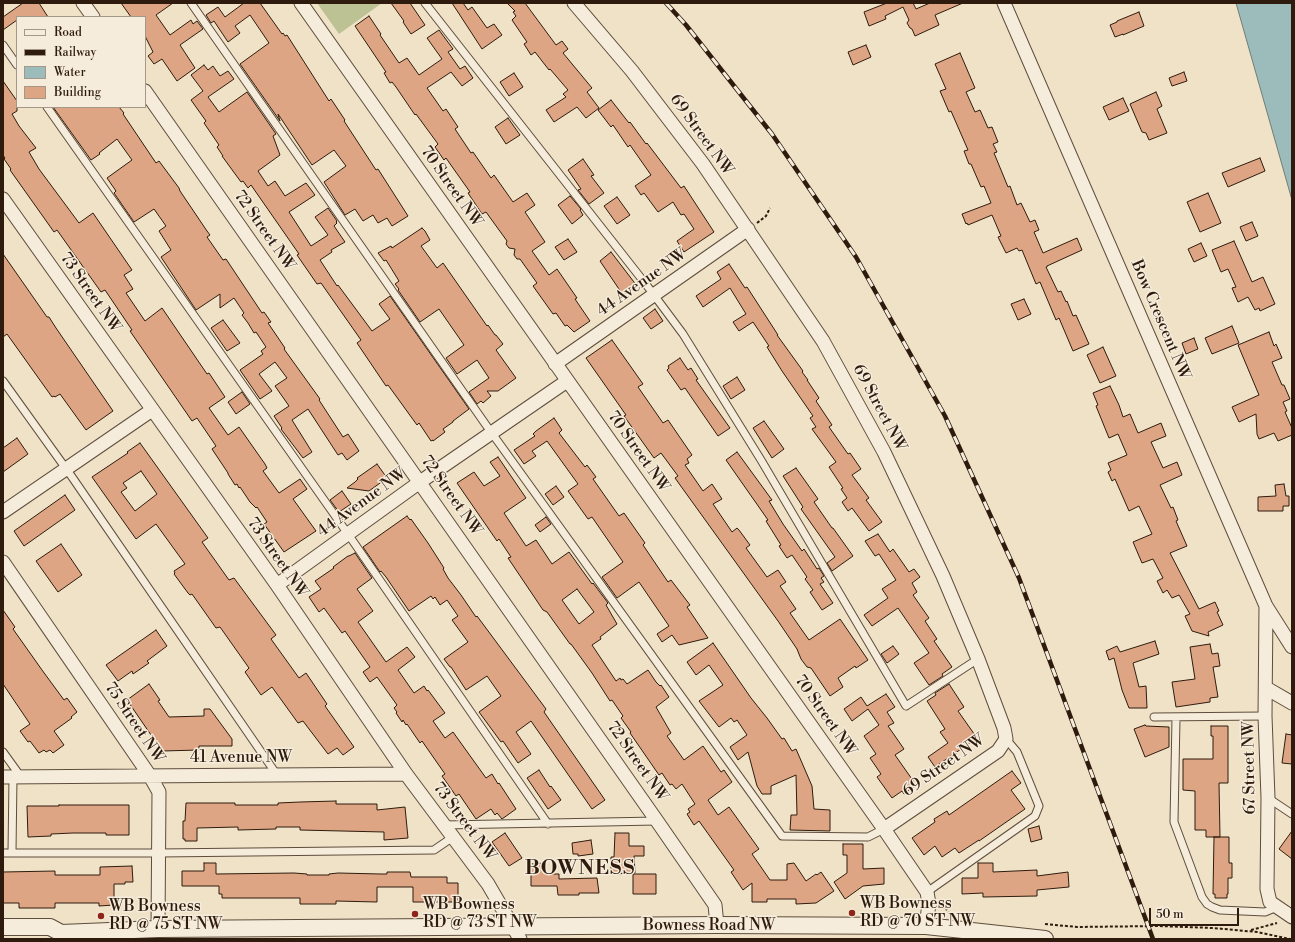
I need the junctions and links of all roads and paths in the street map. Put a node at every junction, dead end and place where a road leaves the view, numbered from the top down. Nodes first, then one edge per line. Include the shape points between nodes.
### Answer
1 (83, 3) edge
2 (191, 3) edge
3 (301, 3) edge
4 (425, 3) edge
5 (574, 3) edge
6 (1004, 3) edge
7 (92, 16) edge
8 (3, 45) edge
9 (16, 64) edge
10 (146, 92) edge
11 (48, 108) edge
12 (3, 199) edge
13 (770, 208) dead end
14 (748, 229) junction
15 (654, 294) junction
16 (555, 364) junction
17 (3, 381) edge
18 (567, 381) junction
19 (152, 410) junction
20 (493, 432) junction
21 (66, 469) junction
22 (420, 482) junction
23 (3, 512) edge
24 (348, 534) junction
25 (3, 562) edge
26 (276, 586) junction
27 (1266, 606) junction
28 (1292, 646) edge
29 (978, 659) junction
30 (1266, 688) junction
31 (1292, 703) edge
32 (1265, 716) junction
33 (1154, 717) dead end
34 (1176, 718) junction
35 (1006, 739) junction
36 (3, 752) edge
37 (406, 774) junction
38 (278, 775) junction
39 (150, 776) junction
40 (12, 777) edge
41 (1268, 798) junction
42 (1292, 814) edge
43 (657, 821) junction
44 (548, 824) junction
45 (444, 825) junction
46 (884, 829) junction
47 (453, 837) junction
48 (3, 852) edge
49 (12, 852) junction
50 (159, 853) junction
51 (927, 892) junction
52 (939, 902) dead end
53 (1277, 906) junction
54 (950, 914) dead end
55 (1292, 917) edge
56 (1278, 923) dead end
57 (1040, 924) dead end
58 (717, 925) junction
59 (926, 926) junction
60 (3, 927) edge
61 (158, 929) junction
62 (1248, 931) junction
63 (517, 933) edge
64 (56, 936) edge
65 (1045, 939) edge
66 (1290, 939) edge

1 - 7 street
2 - 20 lane
3 - 16 street, 70 Street NW
4 - 15 lane
5 - 14 street, 69 Street NW via 632,71 703,164
6 - 27 street, Bow Crescent NW
8 - 9 lane
10 - 22 street, 72 Street NW
11 - 24 lane
12 - 19 street, 73 Street NW
13 - 14 path via 766,216
14 - 15 street, 44 Avenue NW
14 - 29 street, 69 Street NW via 823,341 884,452 943,576
15 - 16 street, 44 Avenue NW
15 - 29 lane via 683,334 761,460 906,706
16 - 18 street, 70 Street NW
17 - 21 lane
18 - 20 street, 44 Avenue NW
18 - 46 street, 70 Street NW
19 - 21 street
19 - 26 street, 73 Street NW
20 - 22 street, 44 Avenue NW
20 - 46 lane via 782,836 868,837
21 - 23 street
21 - 38 lane
22 - 24 street, 44 Avenue NW
22 - 43 street, 72 Street NW
24 - 26 street, 44 Avenue NW
24 - 44 lane
25 - 39 street, 75 Street NW
26 - 37 street, 73 Street NW
27 - 28 street, Bow Crescent NW
27 - 30 street, 67 Street NW
29 - 35 street, 69 Street NW
30 - 31 street
30 - 32 street, 67 Street NW
32 - 34 lane
32 - 41 street, 67 Street NW
33 - 34 lane
34 - 53 lane via 1174,822 1202,897 1207,904 1220,910 1265,912
35 - 46 street, 69 Street NW via 998,751
35 - 51 lane via 1017,752 1040,806 1036,816
36 - 40 lane
37 - 38 street, 41 Avenue NW
37 - 45 street, 73 Street NW
38 - 39 street, 41 Avenue NW
39 - 40 street, 41 Avenue NW
39 - 50 street, 75 Street NW via 159,792
40 - 49 lane
41 - 42 lane
41 - 53 street, 67 Street NW via 1267,889 1270,902
43 - 44 lane
43 - 58 street, 72 Street NW via 715,905
44 - 45 lane
45 - 47 street, 73 Street NW
46 - 51 street, 70 Street NW
47 - 50 lane via 434,850
47 - 63 street, 73 Street NW via 488,884
48 - 49 lane
49 - 50 lane
50 - 61 street, 75 Street NW
51 - 59 street via 929,904
52 - 54 path
53 - 55 street, 67 Street NW
56 - 62 path
57 - 62 path via 1077,927 1159,926
58 - 59 street, Bowness Road NW
58 - 63 street, Bowness Road NW
59 - 65 street, Bowness Road NW
60 - 64 street, Bowness Road NW via 50,927
61 - 63 street, Bowness Road NW
61 - 64 street, Bowness Road NW
62 - 66 path

